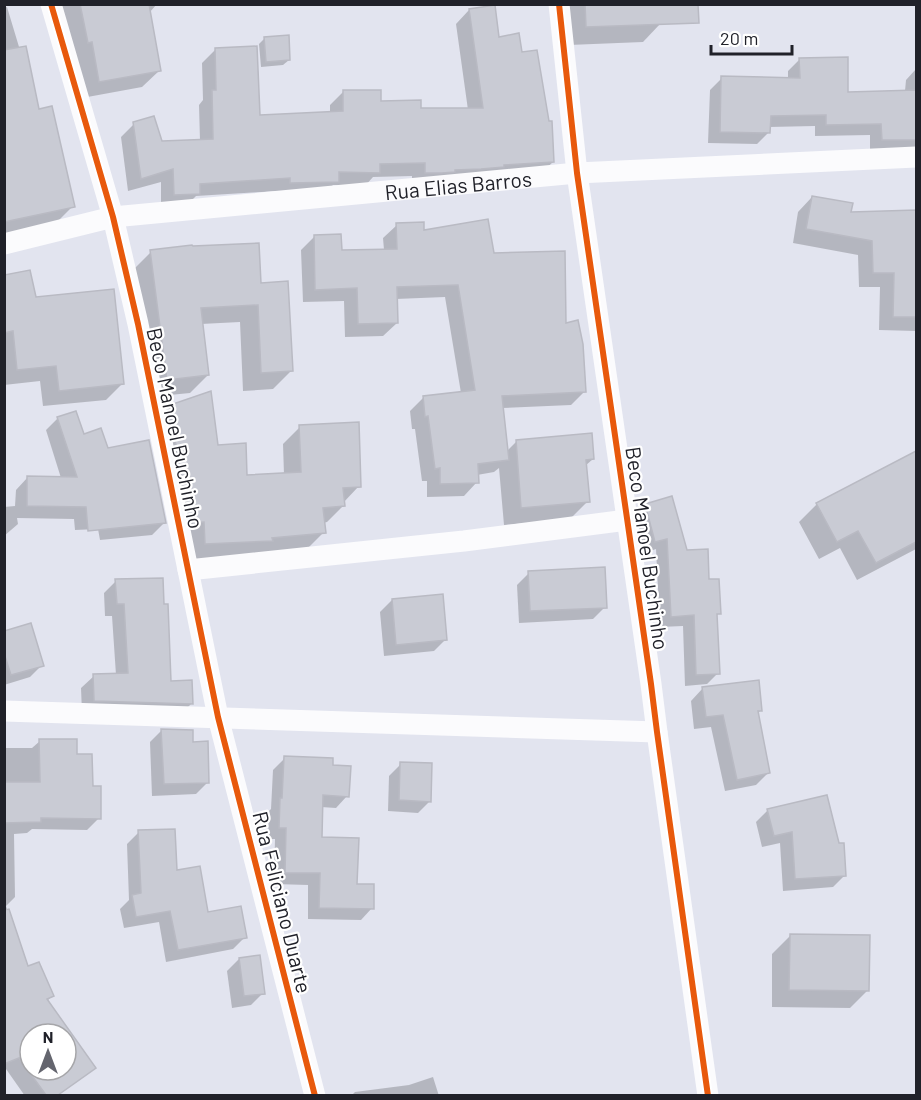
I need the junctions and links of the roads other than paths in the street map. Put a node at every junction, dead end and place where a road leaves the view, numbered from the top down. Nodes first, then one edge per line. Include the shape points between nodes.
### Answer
1 (51, 4) edge
2 (559, 4) edge
3 (916, 157) edge
4 (578, 173) junction
5 (113, 217) junction
6 (4, 244) edge
7 (627, 520) junction
8 (188, 570) junction
9 (4, 711) edge
10 (218, 717) junction
11 (657, 732) junction
12 (315, 1095) edge
13 (708, 1095) edge

1 - 5 street
2 - 4 street, Beco Manoel Buchinho
3 - 4 street, Rua Elias Barros
4 - 5 street, Rua Elias Barros
4 - 7 street, Beco Manoel Buchinho
5 - 6 street, Rua Elias Barros
5 - 8 street, Beco Manoel Buchinho
7 - 8 street
7 - 11 street, Beco Manoel Buchinho
8 - 10 street, Beco Manoel Buchinho
9 - 10 street
10 - 11 street
10 - 12 street, Rua Feliciano Duarte
11 - 13 street, Beco Manoel Buchinho

